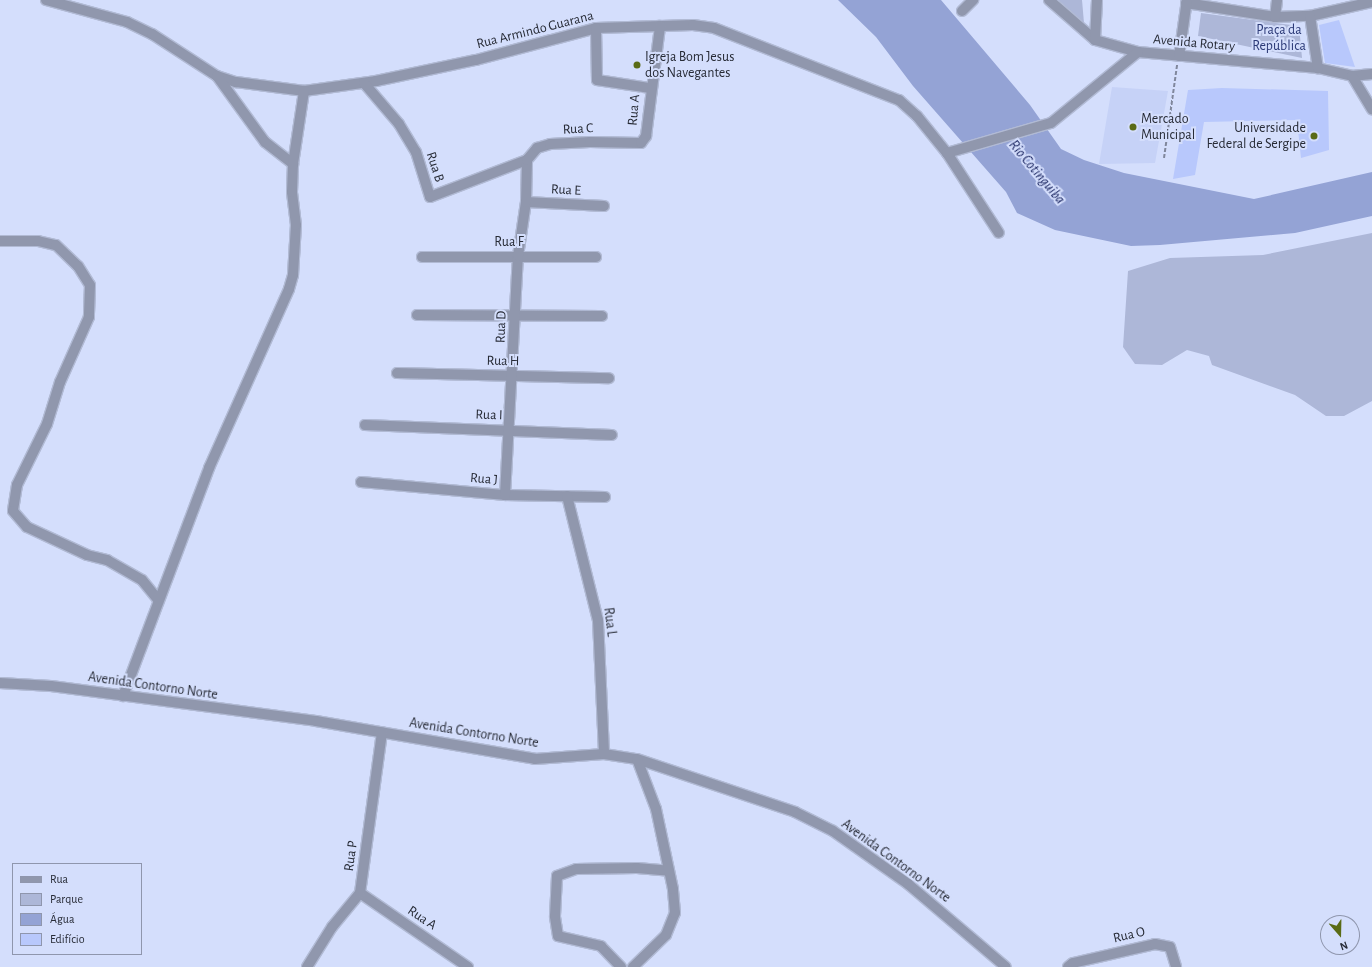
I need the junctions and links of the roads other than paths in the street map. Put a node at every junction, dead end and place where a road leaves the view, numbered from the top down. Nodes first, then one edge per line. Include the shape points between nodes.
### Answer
1 (46, 0) edge
2 (973, 0) edge
3 (1049, 0) edge
4 (1097, 0) edge
5 (1277, 0) edge
6 (1186, 2) edge
7 (1372, 2) edge
8 (962, 11) dead end
9 (1310, 16) junction
10 (1275, 17) junction
11 (660, 26) junction
12 (596, 28) junction
13 (1095, 40) junction
14 (1138, 52) junction
15 (1179, 56) junction
16 (1318, 68) junction
17 (1372, 74) edge
18 (217, 76) junction
19 (1352, 76) junction
20 (364, 82) junction
21 (650, 88) junction
22 (304, 91) junction
23 (1372, 109) edge
24 (636, 143) joint
25 (947, 153) junction
26 (527, 160) junction
27 (293, 164) junction
28 (526, 202) junction
29 (604, 206) dead end
30 (999, 233) dead end
31 (0, 241) edge
32 (518, 256) junction
33 (422, 257) dead end
34 (596, 257) dead end
35 (417, 315) dead end
36 (516, 315) junction
37 (602, 316) dead end
38 (397, 373) dead end
39 (513, 375) junction
40 (609, 378) dead end
41 (365, 425) dead end
42 (510, 430) junction
43 (612, 435) dead end
44 (361, 482) dead end
45 (505, 495) junction
46 (566, 496) junction
47 (605, 497) dead end
48 (158, 600) junction
49 (0, 684) edge
50 (123, 696) junction
51 (382, 732) junction
52 (604, 754) junction
53 (637, 759) junction
54 (669, 871) junction
55 (360, 893) junction
56 (1070, 965) edge
57 (307, 967) edge
58 (468, 967) edge
59 (621, 967) edge
60 (634, 967) edge
61 (1006, 967) edge
62 (1176, 967) edge

1 - 18 street via 128,22 152,34
2 - 8 street
3 - 13 street, Avenida Rotary
4 - 13 street
5 - 10 street
6 - 10 street
6 - 15 street
7 - 9 street
9 - 10 street
9 - 16 street
11 - 12 street, Rua Armindo Guarana
11 - 21 street, Rua A
11 - 25 street, Rua Armindo Guarana via 714,28 882,92 910,109
12 - 20 street, Rua Armindo Guarana via 476,60
12 - 21 street via 597,80
13 - 14 street, Avenida Rotary
14 - 15 street, Avenida Rotary
14 - 25 street via 1046,125
15 - 16 street, Avenida Rotary
16 - 19 street, Avenida Rotary
17 - 19 street, Avenida Rotary
18 - 22 street, Rua Armindo Guarana via 236,82
18 - 27 street via 266,142
19 - 23 street
20 - 22 street, Rua Armindo Guarana
20 - 26 street, Rua B via 398,124 416,152 430,197
21 - 24 street, Rua A via 646,136 641,143
22 - 27 street
24 - 26 street, Rua C via 550,144 537,148
25 - 30 street, Rua Armindo Guarana
26 - 28 street, Rua D
27 - 48 street via 292,192 296,225 293,275 289,289 209,468
28 - 29 street, Rua E
28 - 32 street, Rua D
31 - 48 street via 38,241 56,245 78,266 90,285 89,317 60,382 48,424 17,485 13,511 18,519 32,530 87,555 107,560 142,580
32 - 33 street, Rua F
32 - 34 street, Rua F
32 - 36 street, Rua D
35 - 36 street
36 - 37 street
36 - 39 street, Rua D
38 - 39 street, Rua H
39 - 40 street, Rua H
39 - 42 street, Rua D
41 - 42 street, Rua I
42 - 43 street, Rua I
42 - 45 street, Rua D
44 - 45 street, Rua J
45 - 46 street, Rua J
46 - 47 street, Rua J
46 - 52 street, Rua L via 598,620
48 - 50 street
49 - 50 street, Avenida Contorno Norte via 51,686
50 - 51 street, Avenida Contorno Norte
51 - 52 street, Avenida Contorno Norte via 535,759
51 - 55 street, Rua P
52 - 53 street, Avenida Contorno Norte
53 - 54 street via 656,809
53 - 61 street, Avenida Contorno Norte via 795,812 833,831 908,884
54 - 59 street via 636,868 576,869 557,876 555,916 558,936 600,946
54 - 60 street via 675,913 670,928 658,944
55 - 57 street, Rua P via 332,927
55 - 58 street, Rua A
56 - 62 street, Rua O via 1155,944 1170,947

